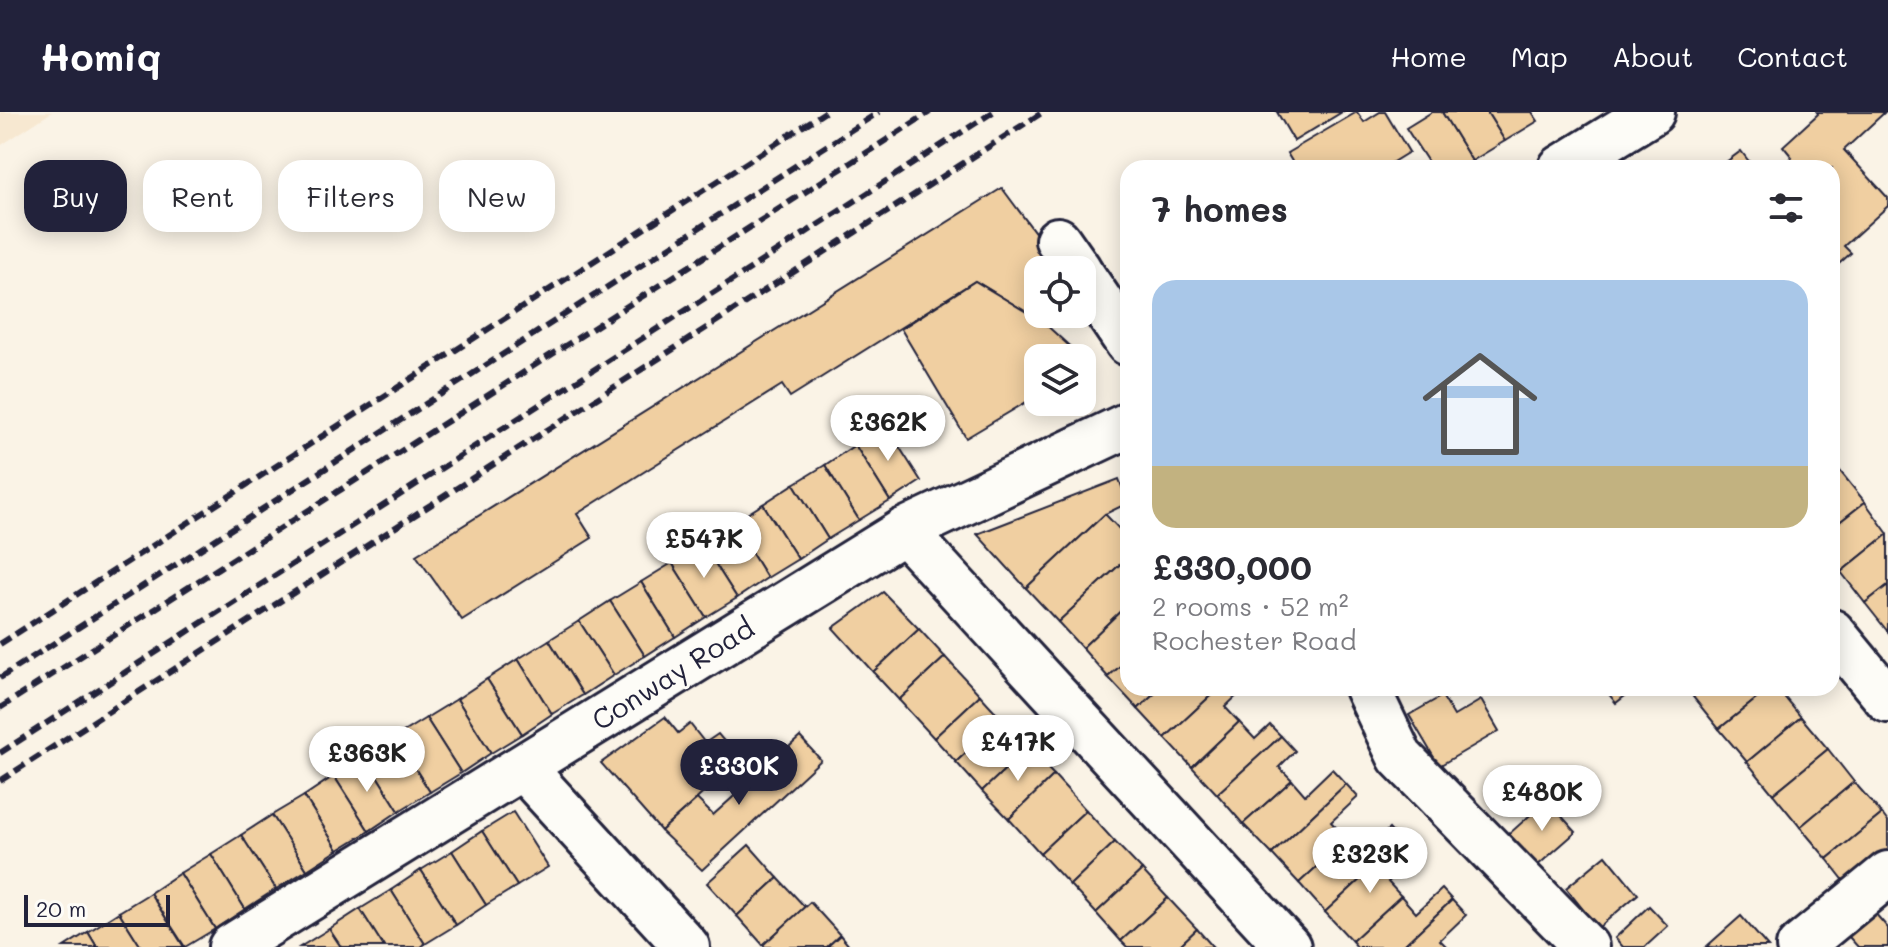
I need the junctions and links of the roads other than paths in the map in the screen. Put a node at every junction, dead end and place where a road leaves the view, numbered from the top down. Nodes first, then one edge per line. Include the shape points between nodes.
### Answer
1 (1652, 112) edge
2 (1574, 160) edge
3 (1096, 296) edge
4 (1120, 331) edge
5 (1120, 429) edge
6 (904, 531) junction
7 (1840, 642) edge
8 (1371, 696) edge
9 (1888, 700) edge
10 (523, 768) junction
11 (1888, 874) edge
12 (231, 947) edge
13 (687, 947) edge
14 (1288, 947) edge
15 (1586, 947) edge
16 (1799, 947) edge

1 - 2 street
3 - 4 street
5 - 6 street, Conway Road
6 - 10 street, Conway Road
6 - 14 street
7 - 9 street
8 - 15 street via 1400,757
10 - 12 street, Conway Road
10 - 13 street
11 - 16 street

